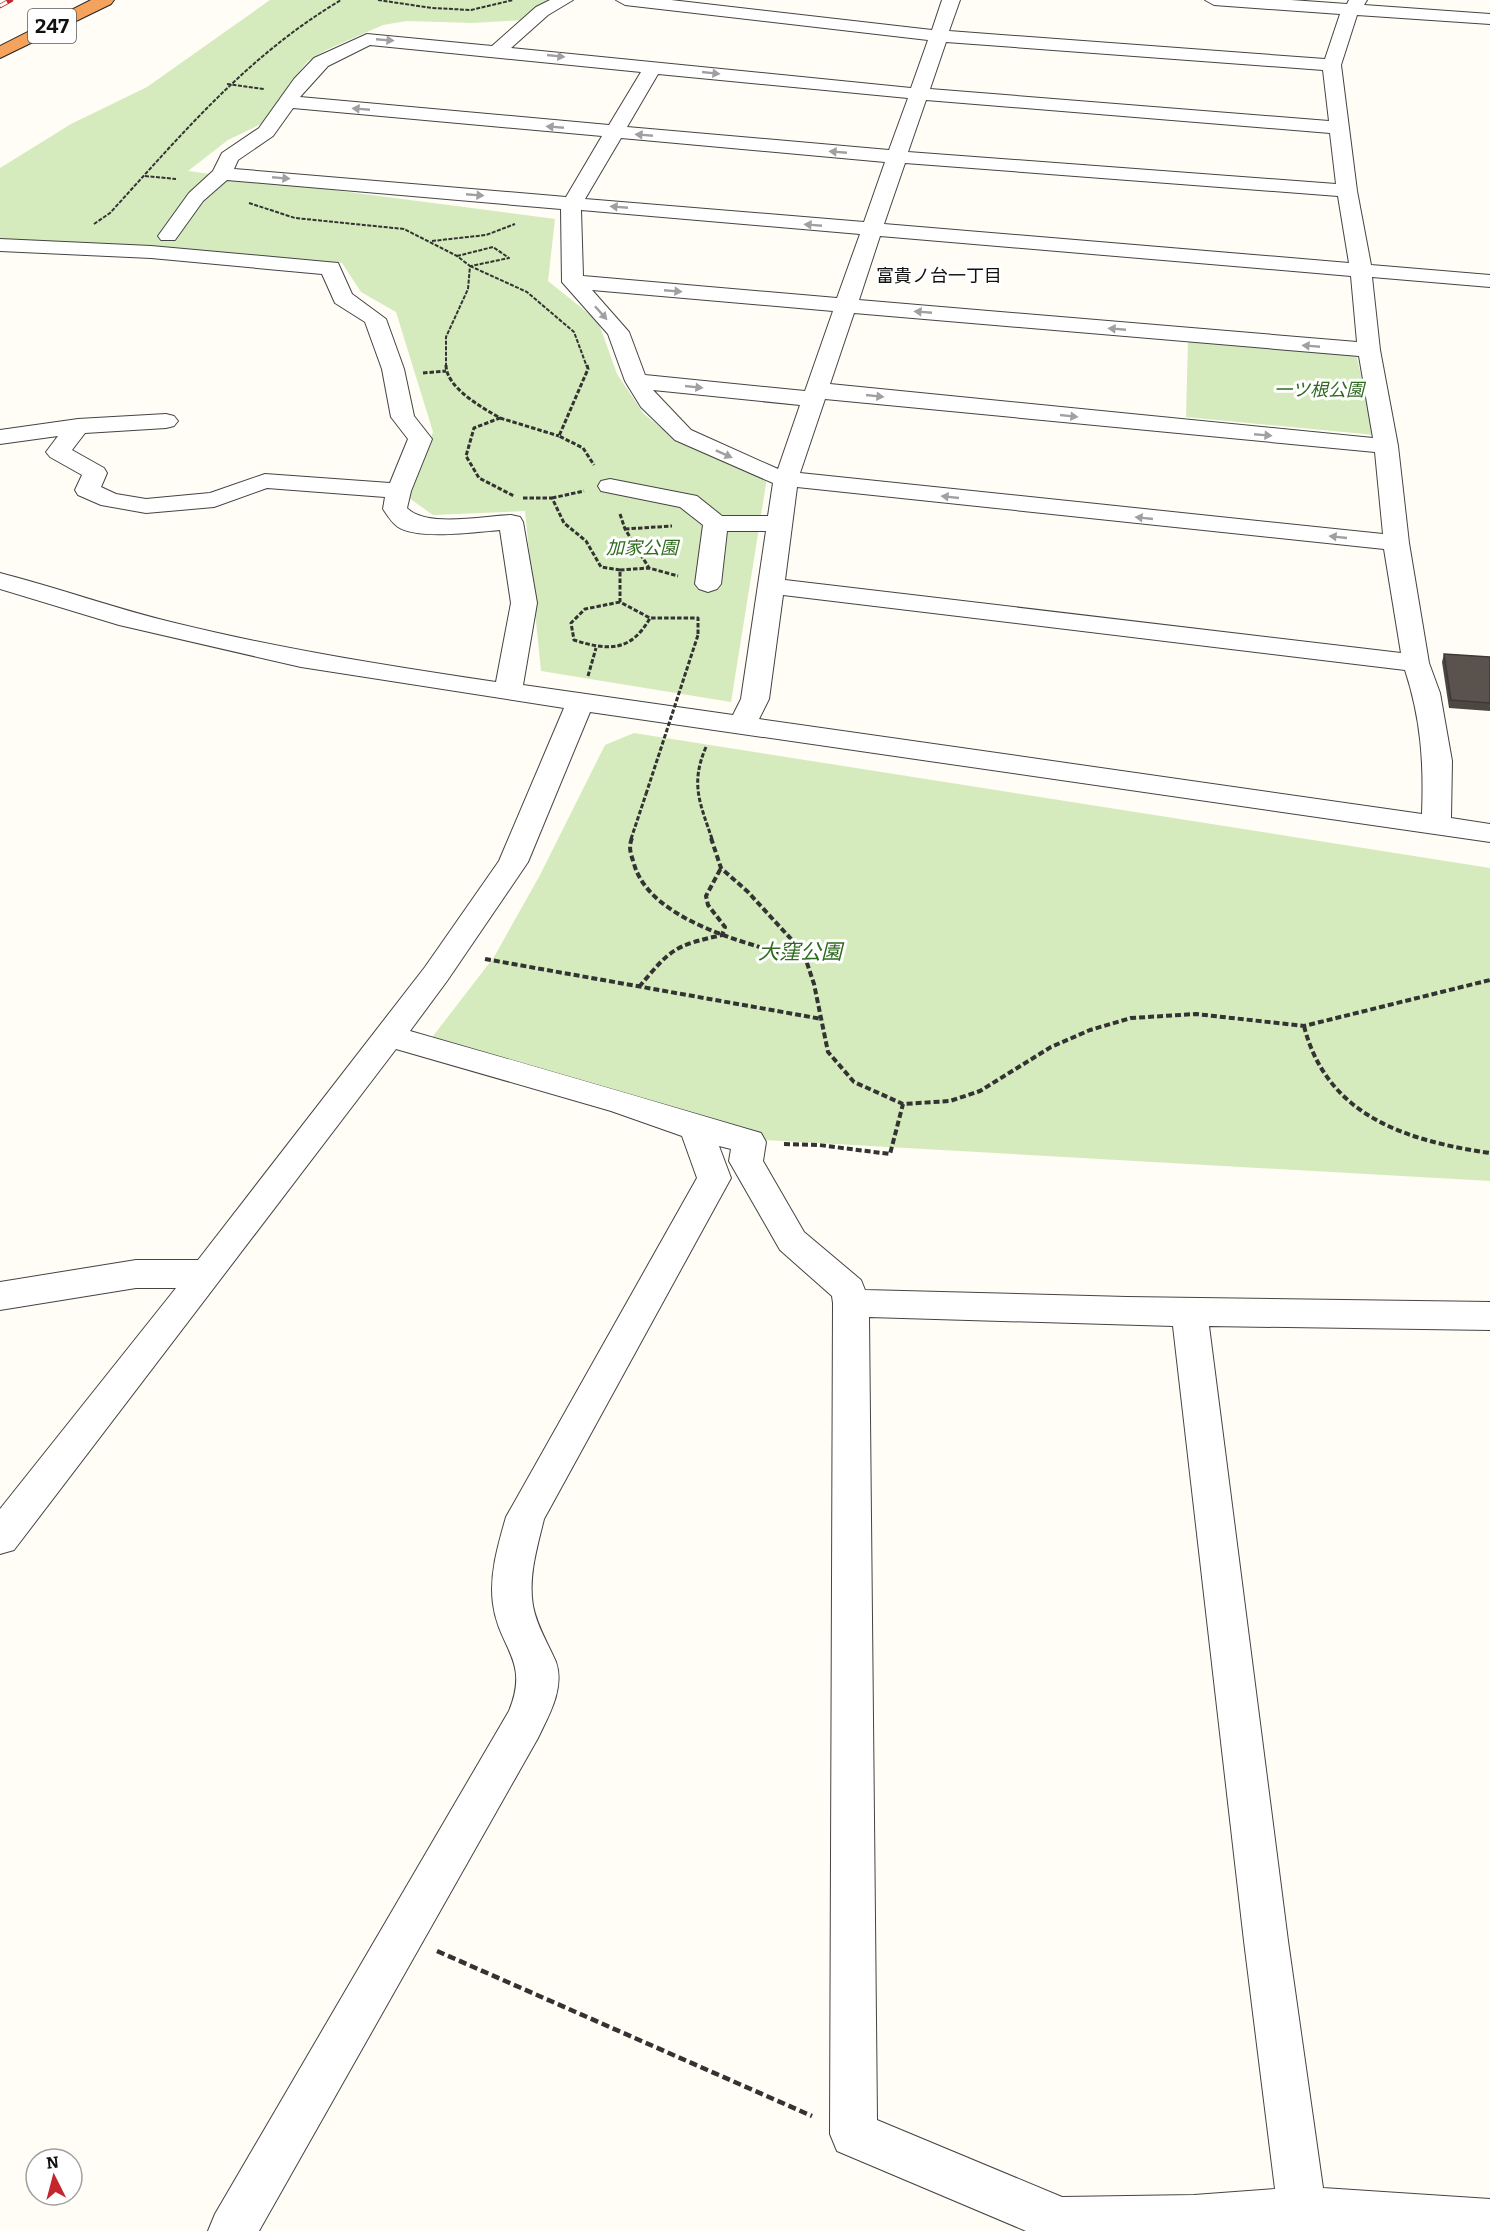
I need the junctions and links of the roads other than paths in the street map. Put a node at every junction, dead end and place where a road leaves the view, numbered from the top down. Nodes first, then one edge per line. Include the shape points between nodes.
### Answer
1 (105, 0) edge
2 (564, 0) edge
3 (625, 0) edge
4 (951, 0) edge
5 (1214, 0) edge
6 (1354, 5) edge
7 (1490, 19) edge
8 (939, 36) junction
9 (498, 50) junction
10 (0, 53) edge
11 (1332, 65) junction
12 (653, 67) junction
13 (920, 94) junction
14 (292, 97) junction
15 (1339, 128) junction
16 (613, 132) junction
17 (897, 157) junction
18 (222, 174) junction
19 (1347, 190) junction
20 (572, 205) junction
21 (872, 230) junction
22 (168, 236) dead end
23 (0, 245) edge
24 (1361, 270) junction
25 (1490, 281) edge
26 (573, 282) junction
27 (846, 306) junction
28 (1370, 351) junction
29 (636, 381) junction
30 (815, 394) junction
31 (166, 421) dead end
32 (78, 426) junction
33 (0, 437) edge
34 (1386, 446) junction
35 (786, 479) junction
36 (610, 486) road end
37 (397, 491) junction
38 (716, 523) junction
39 (779, 524) junction
40 (1396, 543) junction
41 (0, 581) edge
42 (708, 584) road end
43 (771, 586) junction
44 (1416, 663) junction
45 (508, 691) junction
46 (580, 702) junction
47 (741, 727) junction
48 (1436, 825) junction
49 (1490, 833) edge
50 (388, 1036) junction
51 (696, 1128) junction
52 (207, 1274) junction
53 (0, 1296) edge
54 (851, 1303) junction
55 (1189, 1312) junction
56 (1490, 1316) edge
57 (0, 1538) edge
58 (1304, 2221) edge
59 (1490, 2223) edge
60 (1061, 2226) edge
61 (232, 2231) edge

1 - 10 highway, 247
2 - 9 street via 542,11
3 - 8 street
4 - 8 street
5 - 6 street
6 - 7 street
6 - 11 street
8 - 11 street
8 - 13 street
9 -> 12 street
14 -> 9 street via 321,62 367,39
11 - 15 street
12 -> 13 street
12 - 16 street
13 - 15 street
13 - 17 street
16 -> 14 street
14 - 18 street via 266,132 229,157
15 - 19 street
17 -> 16 street
16 - 20 street
17 - 19 street
17 - 21 street
18 -> 20 street
18 - 22 street via 196,197
19 - 24 street
21 -> 20 street
20 - 26 street
21 - 24 street
21 - 27 street
23 - 37 street via 152,252 330,268 343,298 375,319 393,369 403,417 420,439 416,458
24 - 25 street
24 - 28 street
26 -> 27 street
26 -> 29 street via 618,332
28 -> 27 street
27 - 30 street
28 - 34 street
29 -> 30 street
29 -> 35 street via 649,402 683,435
30 -> 34 street
30 - 35 street
31 - 32 street
32 - 33 street
32 - 37 street via 58,452 95,473 87,489 110,500 146,506 214,500 265,481
34 - 40 street
35 - 39 street
40 -> 35 street
36 - 38 street via 688,501
37 - 45 street via 395,509 407,522 437,527 511,522 524,603
38 - 39 street
38 - 42 street
39 - 43 street
40 - 44 street
41 - 45 street via 207,640 345,668
43 - 44 street
43 - 47 street via 755,699
44 - 48 street via 1426,693 1438,761
45 - 46 street
46 - 47 street
46 - 50 street via 513,861 436,974
47 - 48 street
48 - 49 street
50 - 51 street via 621,1102
50 - 52 street
51 - 54 street via 749,1142 746,1161 792,1241 848,1290
51 - 61 street via 714,1178 525,1517 512,1570 513,1604 519,1630 537,1667 536,1699 515,1742
52 - 53 street via 135,1274
52 - 57 street
54 - 55 street
54 - 60 street via 854,2134
55 - 56 street
55 - 58 street
58 - 59 street
58 - 60 street via 1194,2219

